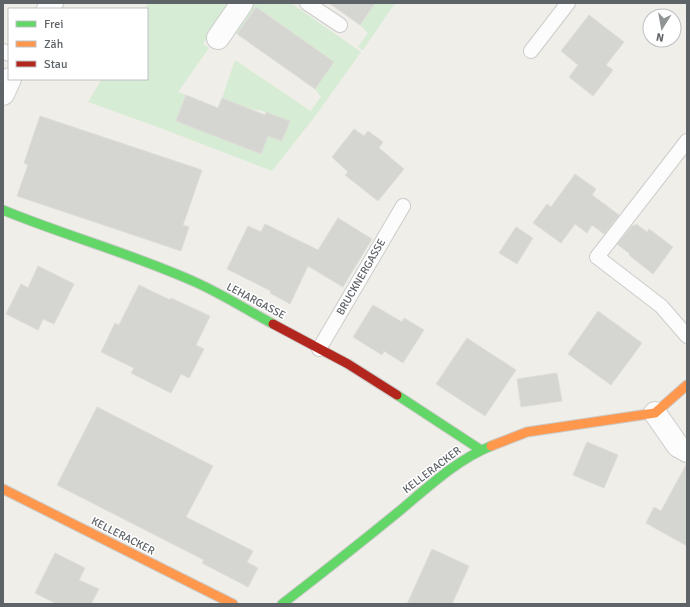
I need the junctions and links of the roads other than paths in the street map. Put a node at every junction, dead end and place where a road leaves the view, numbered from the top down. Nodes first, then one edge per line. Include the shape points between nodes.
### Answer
1 (242, 3) edge
2 (307, 3) edge
3 (568, 3) edge
4 (340, 25) dead end
5 (218, 38) dead end
6 (531, 51) dead end
7 (10, 80) edge
8 (3, 94) edge
9 (687, 141) edge
10 (403, 206) dead end
11 (3, 210) edge
12 (687, 336) edge
13 (319, 349) junction
14 (687, 385) edge
15 (654, 413) junction
16 (481, 450) junction
17 (687, 451) edge
18 (3, 489) edge
19 (233, 604) edge
20 (282, 604) edge

1 - 5 street
2 - 4 lane
3 - 6 lane
7 - 8 street
9 - 12 lane via 597,257 661,306
10 - 13 lane, BRUCKNERGASSE
11 - 13 street, LEHARGASSE via 196,282
13 - 16 street, LEHARGASSE via 348,364
14 - 15 street
15 - 16 street, KELLERACKER via 527,432
15 - 17 street via 678,446
16 - 20 street, KELLERACKER via 448,471
18 - 19 street, KELLERACKER

